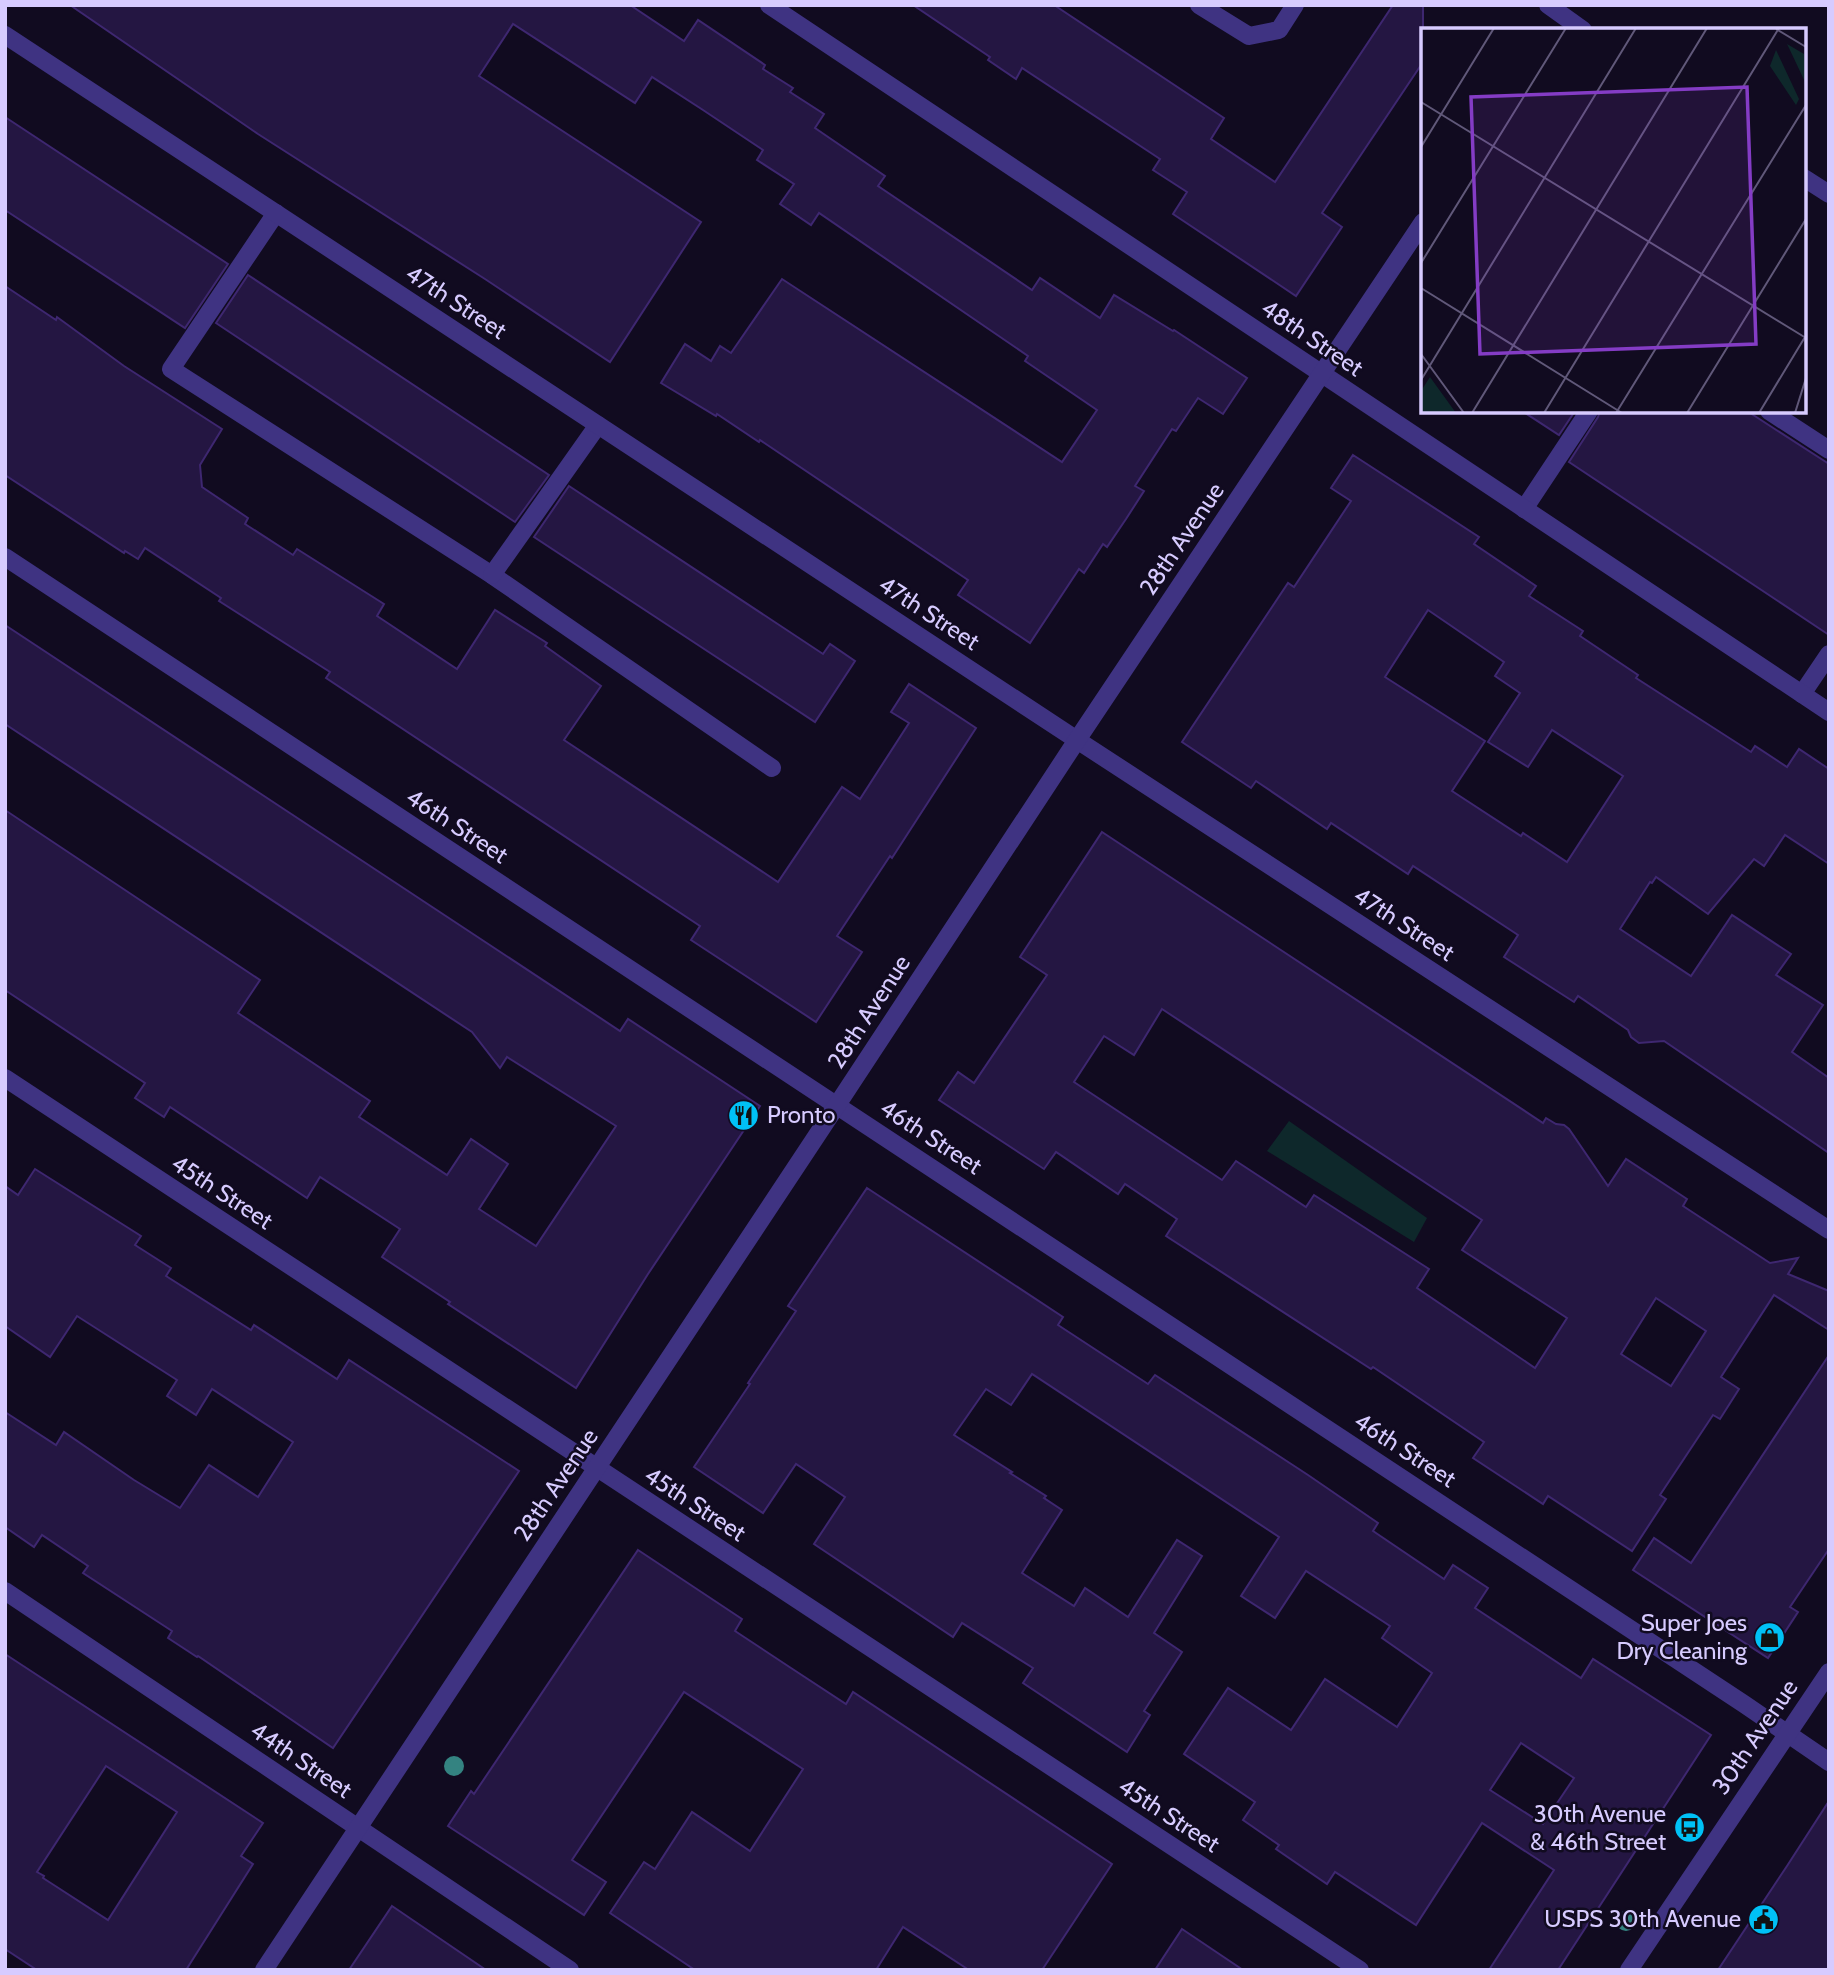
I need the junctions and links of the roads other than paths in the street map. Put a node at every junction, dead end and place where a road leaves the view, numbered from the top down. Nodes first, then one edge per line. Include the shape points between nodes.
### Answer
1 (769, 5) edge
2 (1199, 5) edge
3 (1295, 5) edge
4 (1558, 8) edge
5 (1551, 28) edge
6 (1581, 28) edge
7 (5, 35) edge
8 (1806, 179) edge
9 (1829, 194) edge
10 (276, 213) junction
11 (1421, 225) edge
12 (1321, 374) junction
13 (1588, 413) edge
14 (1772, 413) edge
15 (598, 425) junction
16 (1829, 450) edge
17 (1524, 509) junction
18 (5, 557) edge
19 (492, 575) junction
20 (1829, 653) edge
21 (1802, 694) junction
22 (1829, 712) edge
23 (1077, 740) junction
24 (772, 768) dead end
25 (5, 1078) edge
26 (837, 1105) junction
27 (1829, 1230) edge
28 (597, 1468) junction
29 (5, 1591) edge
30 (1829, 1672) edge
31 (1788, 1733) junction
32 (1829, 1762) edge
33 (359, 1828) junction
34 (264, 1970) edge
35 (569, 1970) edge
36 (1360, 1970) edge
37 (1629, 1970) edge

1 - 12 street, 48th Street
2 - 3 street via 1249,36 1279,30
4 - 5 street
4 - 6 street
7 - 10 street, 47th Street
8 - 9 street
10 - 15 street, 47th Street
10 - 19 street via 171,369
11 - 12 street, 28th Avenue
12 - 17 street, 48th Street
12 - 23 street, 28th Avenue
13 - 17 street
14 - 16 street
15 - 19 street
15 - 23 street, 47th Street
17 - 21 street, 48th Street
18 - 26 street, 46th Street
19 - 24 street
20 - 21 street
21 - 22 street, 48th Street
23 - 26 street, 28th Avenue
23 - 27 street, 47th Street
25 - 28 street, 45th Street
26 - 28 street, 28th Avenue
26 - 31 street, 46th Street
28 - 33 street, 28th Avenue
28 - 36 street, 45th Street
29 - 33 street, 44th Street
30 - 31 street, 30th Avenue
31 - 32 street, 46th Street
31 - 37 street, 30th Avenue
33 - 34 street, 28th Avenue
33 - 35 street, 44th Street

